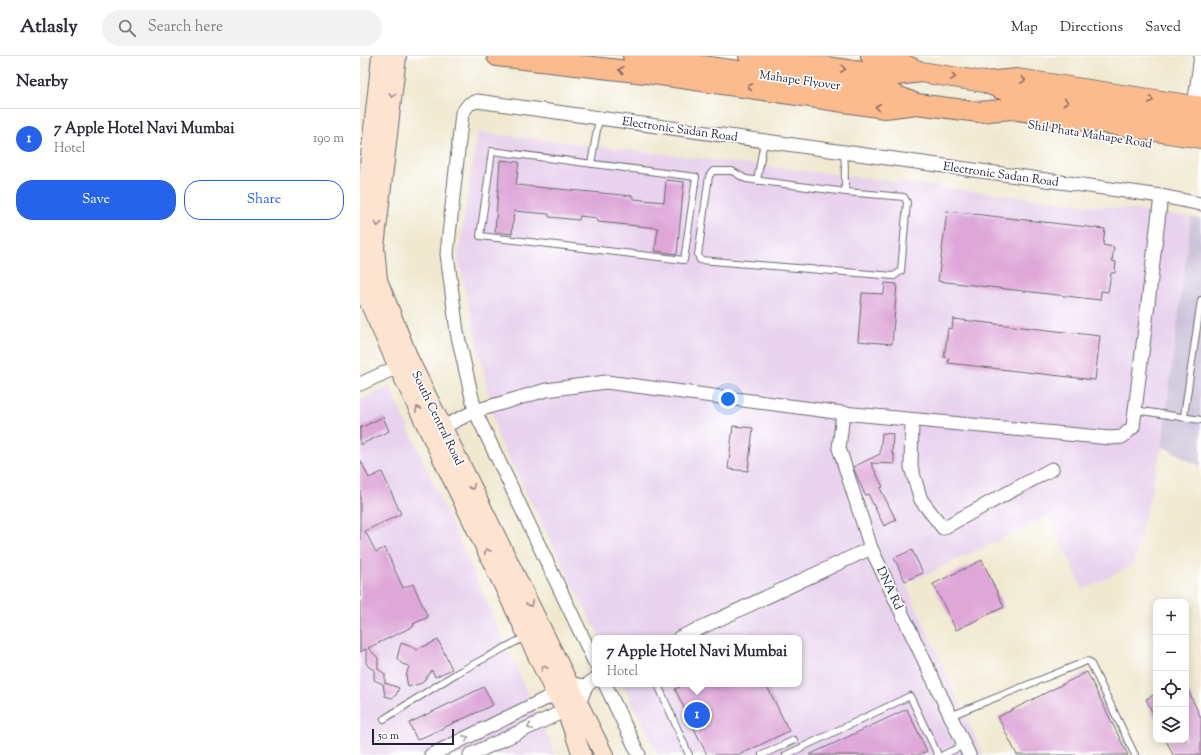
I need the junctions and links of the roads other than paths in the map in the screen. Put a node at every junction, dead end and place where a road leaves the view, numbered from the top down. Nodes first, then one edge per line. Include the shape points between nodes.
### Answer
1 (381, 56) edge
2 (397, 56) edge
3 (497, 56) edge
4 (633, 56) edge
5 (749, 56) edge
6 (871, 56) edge
7 (1192, 56) edge
8 (1201, 56) edge
9 (922, 72) junction
10 (984, 82) junction
11 (888, 84) junction
12 (1013, 102) junction
13 (917, 104) junction
14 (979, 112) junction
15 (1199, 112) edge
16 (600, 118) junction
17 (1201, 138) edge
18 (764, 141) junction
19 (843, 152) junction
20 (1201, 152) edge
21 (591, 164) junction
22 (757, 181) junction
23 (846, 192) junction
24 (1161, 196) junction
25 (1201, 204) edge
26 (378, 280) junction
27 (361, 287) edge
28 (1201, 300) edge
29 (404, 364) junction
30 (360, 384) edge
31 (1135, 410) junction
32 (476, 411) junction
33 (844, 413) junction
34 (1184, 416) junction
35 (912, 420) junction
36 (1201, 420) edge
37 (436, 430) junction
38 (1052, 469) dead end
39 (871, 548) junction
40 (528, 635) junction
41 (687, 635) edge
42 (592, 657) edge
43 (576, 686) edge
44 (606, 687) edge
45 (659, 687) edge
46 (572, 707) junction
47 (950, 716) junction
48 (384, 719) dead end
49 (794, 740) dead end
50 (967, 750) edge
51 (432, 755) edge
52 (470, 755) edge
53 (582, 755) edge
54 (604, 755) edge
55 (639, 755) edge
56 (689, 755) edge
57 (762, 755) edge
58 (786, 755) edge
59 (938, 755) edge
60 (943, 755) edge
61 (1135, 755) edge

1 - 27 main road, South Central Road via 361,241
2 -> 26 main road, South Central Road via 375,247
13 -> 3 main road via 885,108 654,74
4 - 11 main road, Mahape Flyover
5 -> 11 main road, Mahape Flyover
6 - 9 main road via 891,59
7 - 8 street
8 - 15 street
9 -> 10 main road
9 - 11 main road, Mahape Flyover
10 - 12 main road
10 -> 15 main road via 1017,79
11 - 13 main road, Mahape Flyover
12 - 14 main road
12 -> 15 main road
12 - 17 main road
13 - 14 main road
14 - 20 main road, Shil Phata Mahape Road via 1009,122
16 - 18 street, Electronic Sadan Road
16 - 21 lane
16 - 32 street, Electronic Sadan Road via 477,101 469,104 462,113 446,254 456,332
18 - 19 street, Electronic Sadan Road
18 - 22 lane
19 - 23 lane via 846,163
19 - 24 street, Electronic Sadan Road
21 - 21 lane via 492,151 480,236 684,260 696,177
22 - 23 lane
22 - 23 lane via 746,179 732,171 713,171 709,176 698,255 700,260 894,276 901,271 907,202 904,197
24 - 25 street, Electronic Sadan Road
24 - 31 street
26 - 27 street
26 - 29 main road, South Central Road
27 - 29 main road, South Central Road
28 - 34 lane
29 - 30 street
29 - 37 main road, South Central Road
31 - 34 lane
31 - 35 street via 1133,427 1122,437 1110,438
32 - 33 street via 546,390 606,382
32 - 37 street
32 - 42 street, Electronic Sadan Road
33 - 35 street
33 - 39 street, DNA Rd via 839,448
34 - 36 lane
35 - 38 street via 910,444 913,474 921,500 943,528
40 -> 37 main road, South Central Road
37 -> 43 main road, South Central Road
39 - 41 street
39 - 47 street, DNA Rd
43 -> 40 main road, South Central Road
40 - 48 lane via 457,673
43 - 46 main road, South Central Road
43 - 46 street
51 -> 43 street
44 - 55 street
45 - 56 lane
46 -> 52 street
46 - 53 main road, South Central Road
46 - 54 main road, South Central Road
47 - 50 street, DNA Rd
47 - 61 lane via 1087,661 1090,662
49 - 57 lane
50 - 60 lane
58 - 59 lane via 910,696

